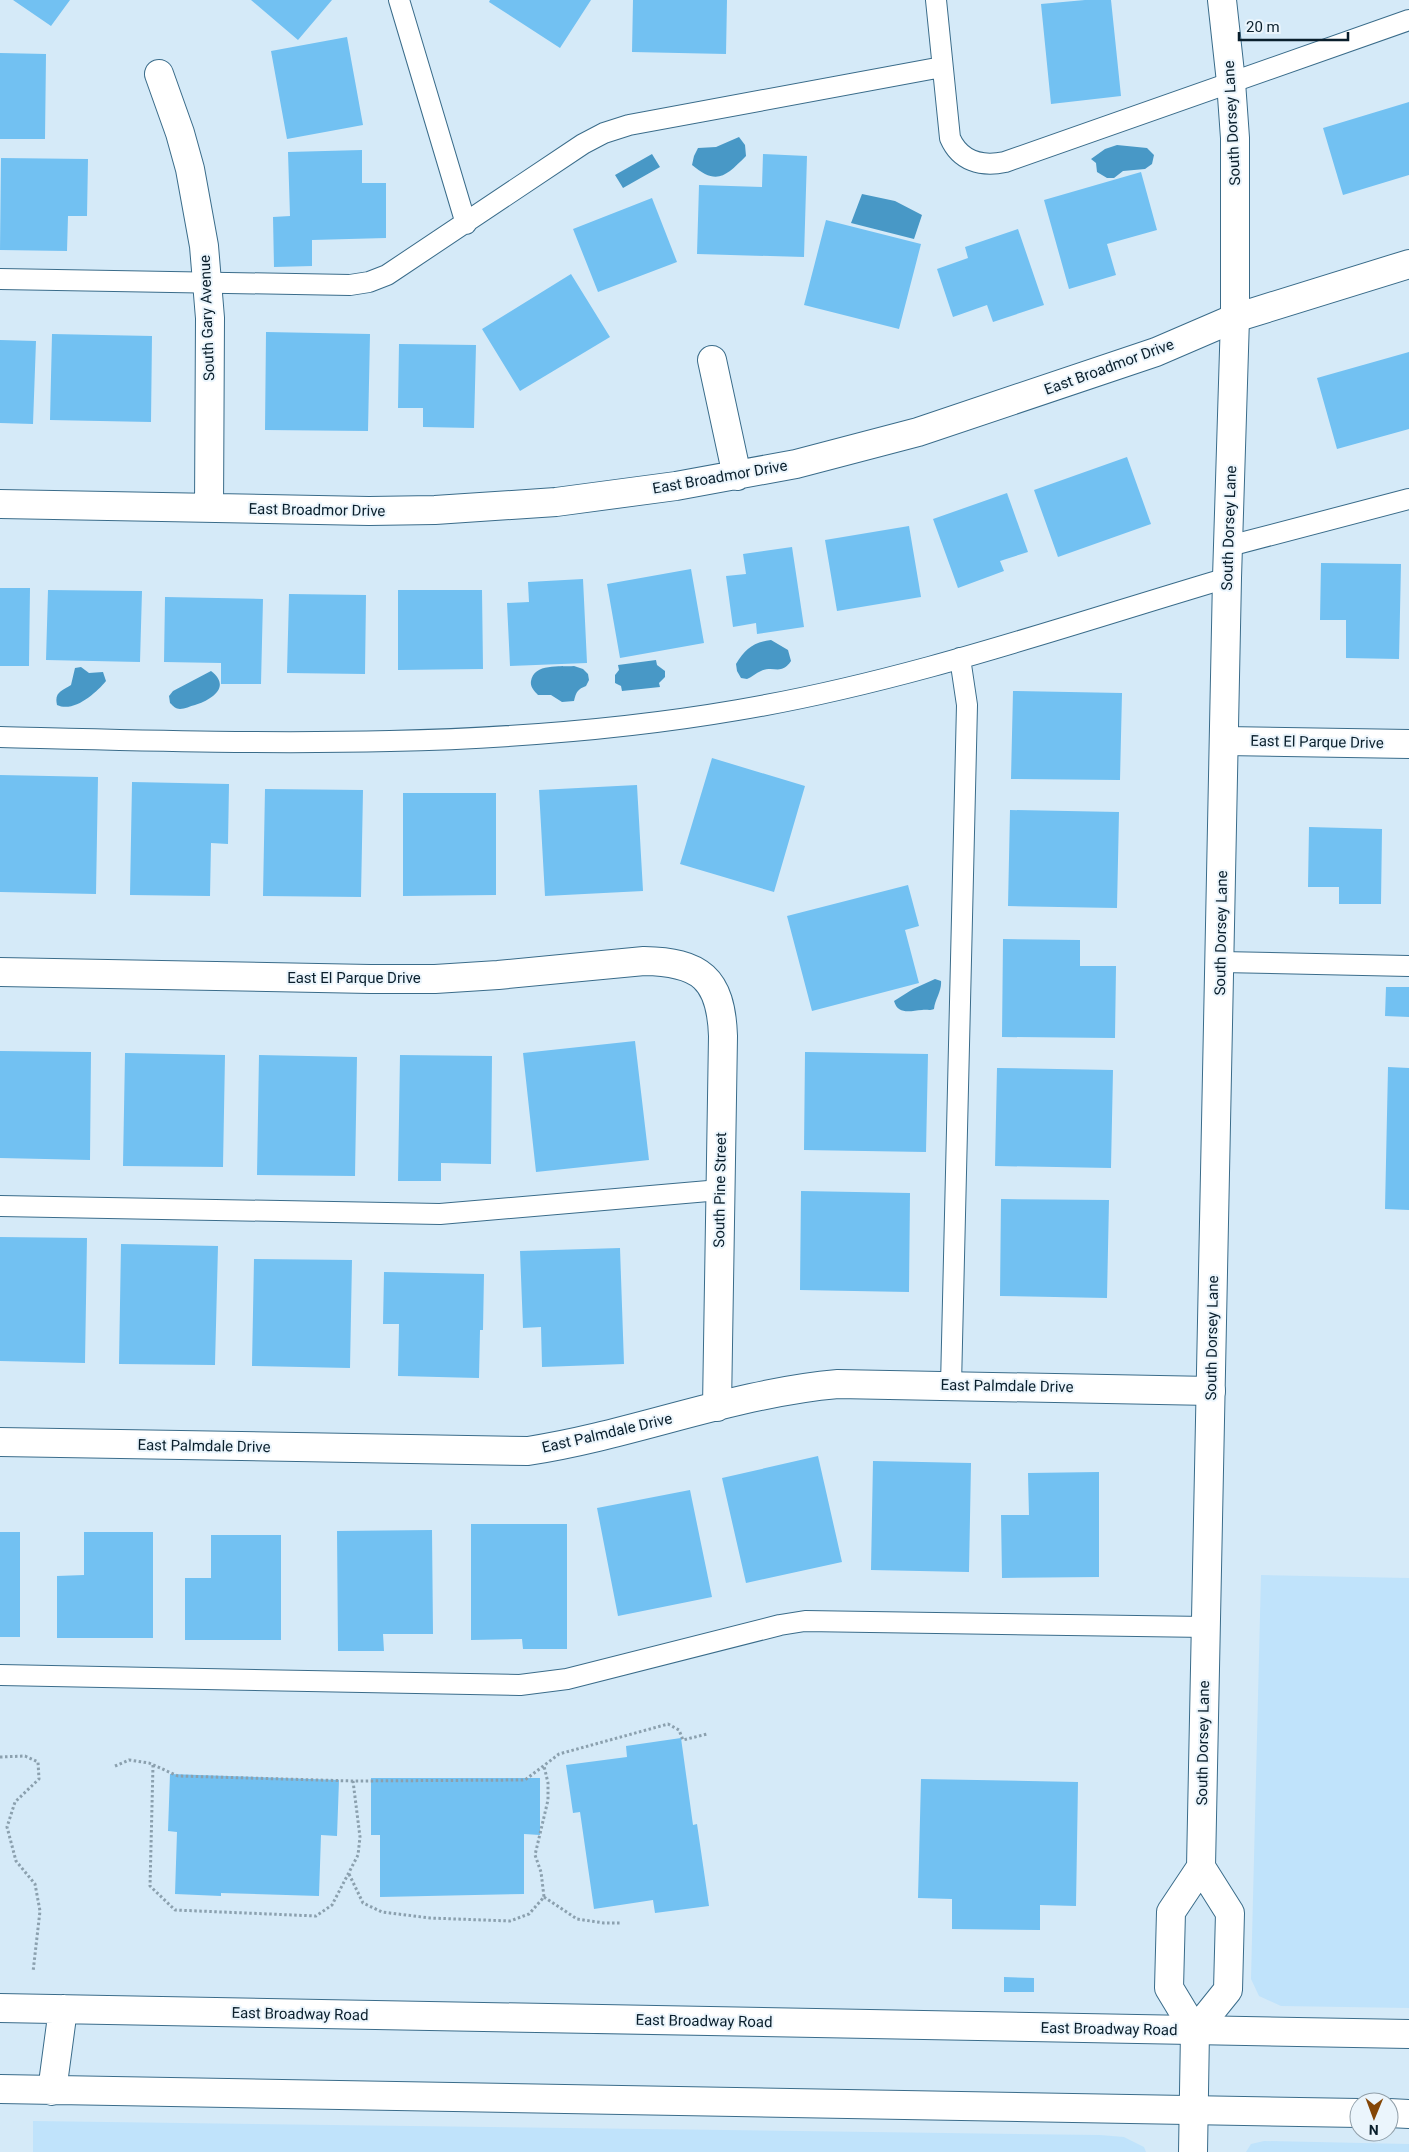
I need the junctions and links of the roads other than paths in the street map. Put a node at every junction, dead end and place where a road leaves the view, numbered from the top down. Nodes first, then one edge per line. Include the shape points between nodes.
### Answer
1 (399, 0) edge
2 (936, 0) edge
3 (1222, 0) edge
4 (1409, 20) edge
5 (942, 67) junction
6 (159, 74) dead end
7 (1232, 82) junction
8 (466, 224) junction
9 (1409, 264) edge
10 (0, 279) edge
11 (208, 282) junction
12 (1235, 318) junction
13 (712, 360) dead end
14 (737, 476) junction
15 (1409, 498) edge
16 (0, 504) edge
17 (208, 508) junction
18 (1230, 546) junction
19 (1227, 578) junction
20 (960, 658) junction
21 (0, 737) edge
22 (1225, 740) junction
23 (1409, 744) edge
24 (1221, 962) junction
25 (1409, 966) edge
26 (0, 972) edge
27 (705, 977) joint
28 (720, 1190) junction
29 (0, 1206) edge
30 (951, 1385) junction
31 (1211, 1391) junction
32 (717, 1407) junction
33 (0, 1442) edge
34 (1206, 1627) junction
35 (0, 1675) edge
36 (1201, 1867) junction
37 (0, 2008) edge
38 (62, 2009) junction
39 (1195, 2031) junction
40 (1409, 2034) edge
41 (0, 2090) edge
42 (52, 2091) junction
43 (1193, 2110) junction
44 (1349, 2113) edge
45 (1193, 2152) edge

1 - 8 lane
2 - 5 lane
3 - 7 street, South Dorsey Lane
4 - 7 lane
5 - 7 lane via 950,138 961,155 983,164 1005,162
5 - 8 lane via 628,125 583,144
6 - 11 street, South Gary Avenue via 190,168
7 - 12 street, South Dorsey Lane
8 - 11 lane via 387,276 369,282
9 - 12 street, East Broadmor Drive
10 - 11 lane
11 - 17 street, South Gary Avenue
12 - 14 street, East Broadmor Drive via 1156,352 978,413 856,449
12 - 18 street, South Dorsey Lane
13 - 14 street
14 - 17 street, East Broadmor Drive via 608,496 496,507 369,511
15 - 18 lane
16 - 17 street, East Broadmor Drive
18 - 19 street, South Dorsey Lane
19 - 20 lane
19 - 22 street, South Dorsey Lane
20 - 21 lane via 891,677 739,710 597,730 370,742 239,743
20 - 30 lane via 967,704
22 - 23 street, East El Parque Drive
22 - 24 street, South Dorsey Lane
24 - 25 lane
24 - 31 street, South Dorsey Lane
26 - 27 street, East El Parque Drive via 435,978 664,961 686,965
27 - 28 street, South Pine Street via 716,994 722,1016
28 - 29 lane via 440,1214
28 - 32 street, South Pine Street
30 - 31 street, East Palmdale Drive
30 - 32 street, East Palmdale Drive via 810,1386
31 - 34 street, South Dorsey Lane
32 - 33 street, East Palmdale Drive via 528,1451
34 - 35 lane via 804,1621 567,1680 520,1685
34 - 36 street, South Dorsey Lane
36 - 39 street via 1171,1912 1169,1988
36 - 39 street via 1230,1913 1228,1990
37 - 38 street, East Broadway Road
38 - 39 street, East Broadway Road
38 - 42 street
39 - 40 street, East Broadway Road
39 - 43 street
41 - 42 street
42 - 43 street
43 - 44 street
43 - 45 street

